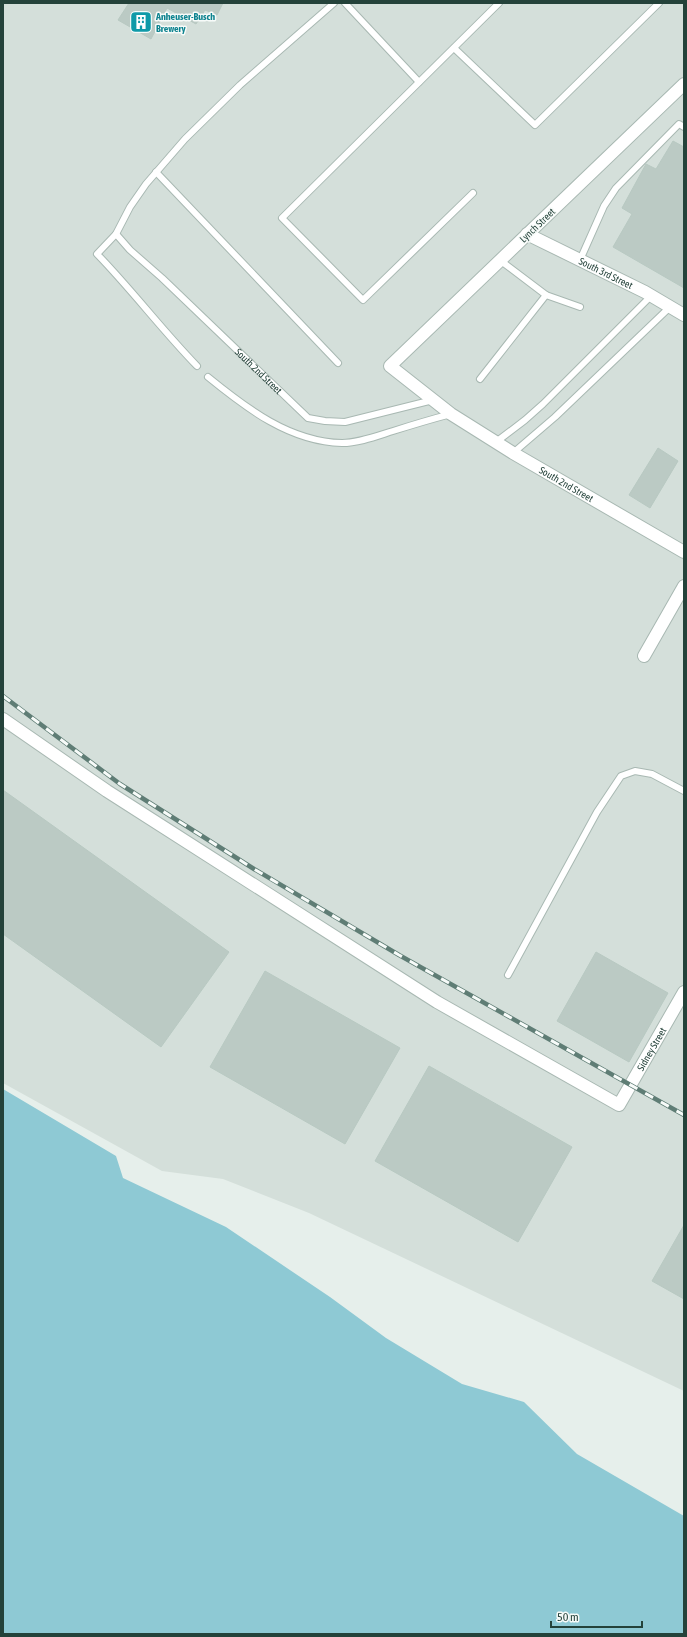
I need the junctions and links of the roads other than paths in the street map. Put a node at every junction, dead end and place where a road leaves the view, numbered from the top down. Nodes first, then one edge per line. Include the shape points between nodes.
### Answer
1 (334, 3) edge
2 (346, 3) edge
3 (499, 3) edge
4 (659, 3) edge
5 (454, 48) junction
6 (419, 82) junction
7 (684, 85) edge
8 (684, 127) edge
9 (156, 172) junction
10 (473, 193) dead end
11 (116, 234) junction
12 (527, 234) junction
13 (580, 260) junction
14 (501, 261) junction
15 (546, 295) junction
16 (651, 296) junction
17 (580, 307) dead end
18 (670, 307) junction
19 (684, 315) edge
20 (338, 363) dead end
21 (197, 366) dead end
22 (390, 366) joint
23 (208, 377) dead end
24 (480, 379) dead end
25 (435, 400) junction
26 (451, 414) junction
27 (496, 442) junction
28 (513, 453) junction
29 (684, 552) edge
30 (684, 586) edge
31 (644, 656) dead end
32 (3, 719) edge
33 (684, 791) edge
34 (508, 975) dead end
35 (684, 992) edge

1 - 9 lane via 240,85 185,139
2 - 6 lane
3 - 5 lane
4 - 5 lane via 535,125
5 - 6 lane
6 - 10 lane via 282,218 363,300
7 - 12 street, Lynch Street
8 - 13 lane via 679,124 616,188 604,206
9 - 11 lane via 130,207
9 - 20 lane
11 - 21 lane via 97,254
11 - 25 lane, South 2nd Street via 308,418 345,422
12 - 13 street, South 3rd Street
12 - 14 street, Lynch Street
13 - 16 street, South 3rd Street
14 - 15 lane
14 - 22 street, Lynch Street
15 - 17 lane
15 - 24 lane
16 - 18 street, South 3rd Street
16 - 27 lane via 543,404
18 - 19 street, South 3rd Street
18 - 28 lane via 555,417
22 - 25 street, South 2nd Street
23 - 26 lane via 241,404 265,419 312,440 343,443 368,439
25 - 26 street, South 2nd Street
26 - 27 street, South 2nd Street
27 - 28 street, South 2nd Street
28 - 29 street, South 2nd Street
30 - 31 street
32 - 35 street, Sidney Street via 107,791 437,1002 619,1106
33 - 34 lane via 652,774 635,771 621,776 597,812

